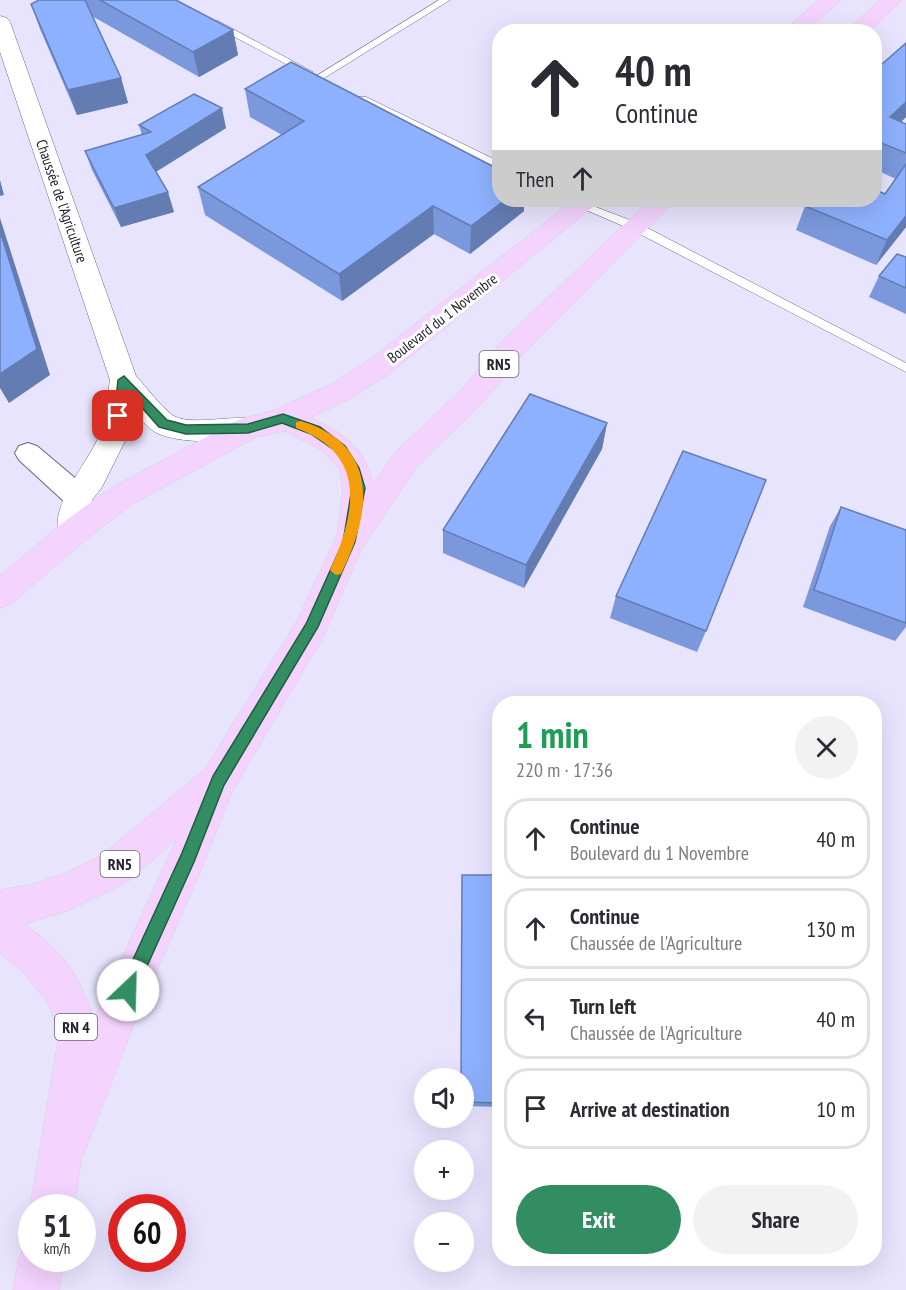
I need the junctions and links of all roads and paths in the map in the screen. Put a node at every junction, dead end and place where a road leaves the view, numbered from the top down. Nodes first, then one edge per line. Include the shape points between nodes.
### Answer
1 (445, 0) edge
2 (892, 0) edge
3 (842, 3) edge
4 (875, 15) junction
5 (203, 17) edge
6 (0, 22) edge
7 (807, 24) edge
8 (865, 24) edge
9 (318, 78) junction
10 (329, 83) edge
11 (350, 93) edge
12 (492, 162) edge
13 (573, 207) edge
14 (590, 207) edge
15 (656, 207) edge
16 (634, 226) junction
17 (906, 368) edge
18 (124, 380) junction
19 (283, 419) junction
20 (248, 428) junction
21 (28, 453) dead end
22 (78, 497) junction
23 (72, 533) junction
24 (349, 542) junction
25 (0, 595) edge
26 (218, 781) junction
27 (0, 909) edge
28 (0, 928) edge
29 (62, 1155) junction
30 (55, 1194) edge
31 (39, 1272) edge
32 (36, 1290) edge

1 - 9 lane
2 - 4 main road
3 - 4 main road
3 - 7 main road
4 - 8 main road
5 - 9 lane
6 - 18 street, Chaussée de l'Agriculture
9 - 10 lane
11 - 12 lane
13 - 19 main road, Boulevard du 1 Novembre via 379,367 343,390
14 - 16 lane
15 - 16 main road, RN5
16 - 17 lane
16 - 24 main road, RN5 via 406,460
18 - 20 street, Chaussée de l'Agriculture via 163,424 186,430
18 - 22 street, Chaussée de l'Agriculture via 115,434
19 - 20 main road, Boulevard du 1 Novembre
19 - 24 main road, RN5 via 316,430 341,449 353,468 358,488
20 - 23 main road, Boulevard du 1 Novembre via 120,497
21 - 22 street
22 - 23 street, Chaussée de l'Agriculture
23 - 25 main road, Boulevard du 1 Novembre
24 - 26 main road, RN5 via 311,627
26 - 27 main road, RN5 via 114,869 72,890
26 - 29 main road, RN 4 via 119,1009
28 - 29 main road, RN 4 via 38,959 65,993 79,1035
29 - 30 main road, RN 4
31 - 32 main road

